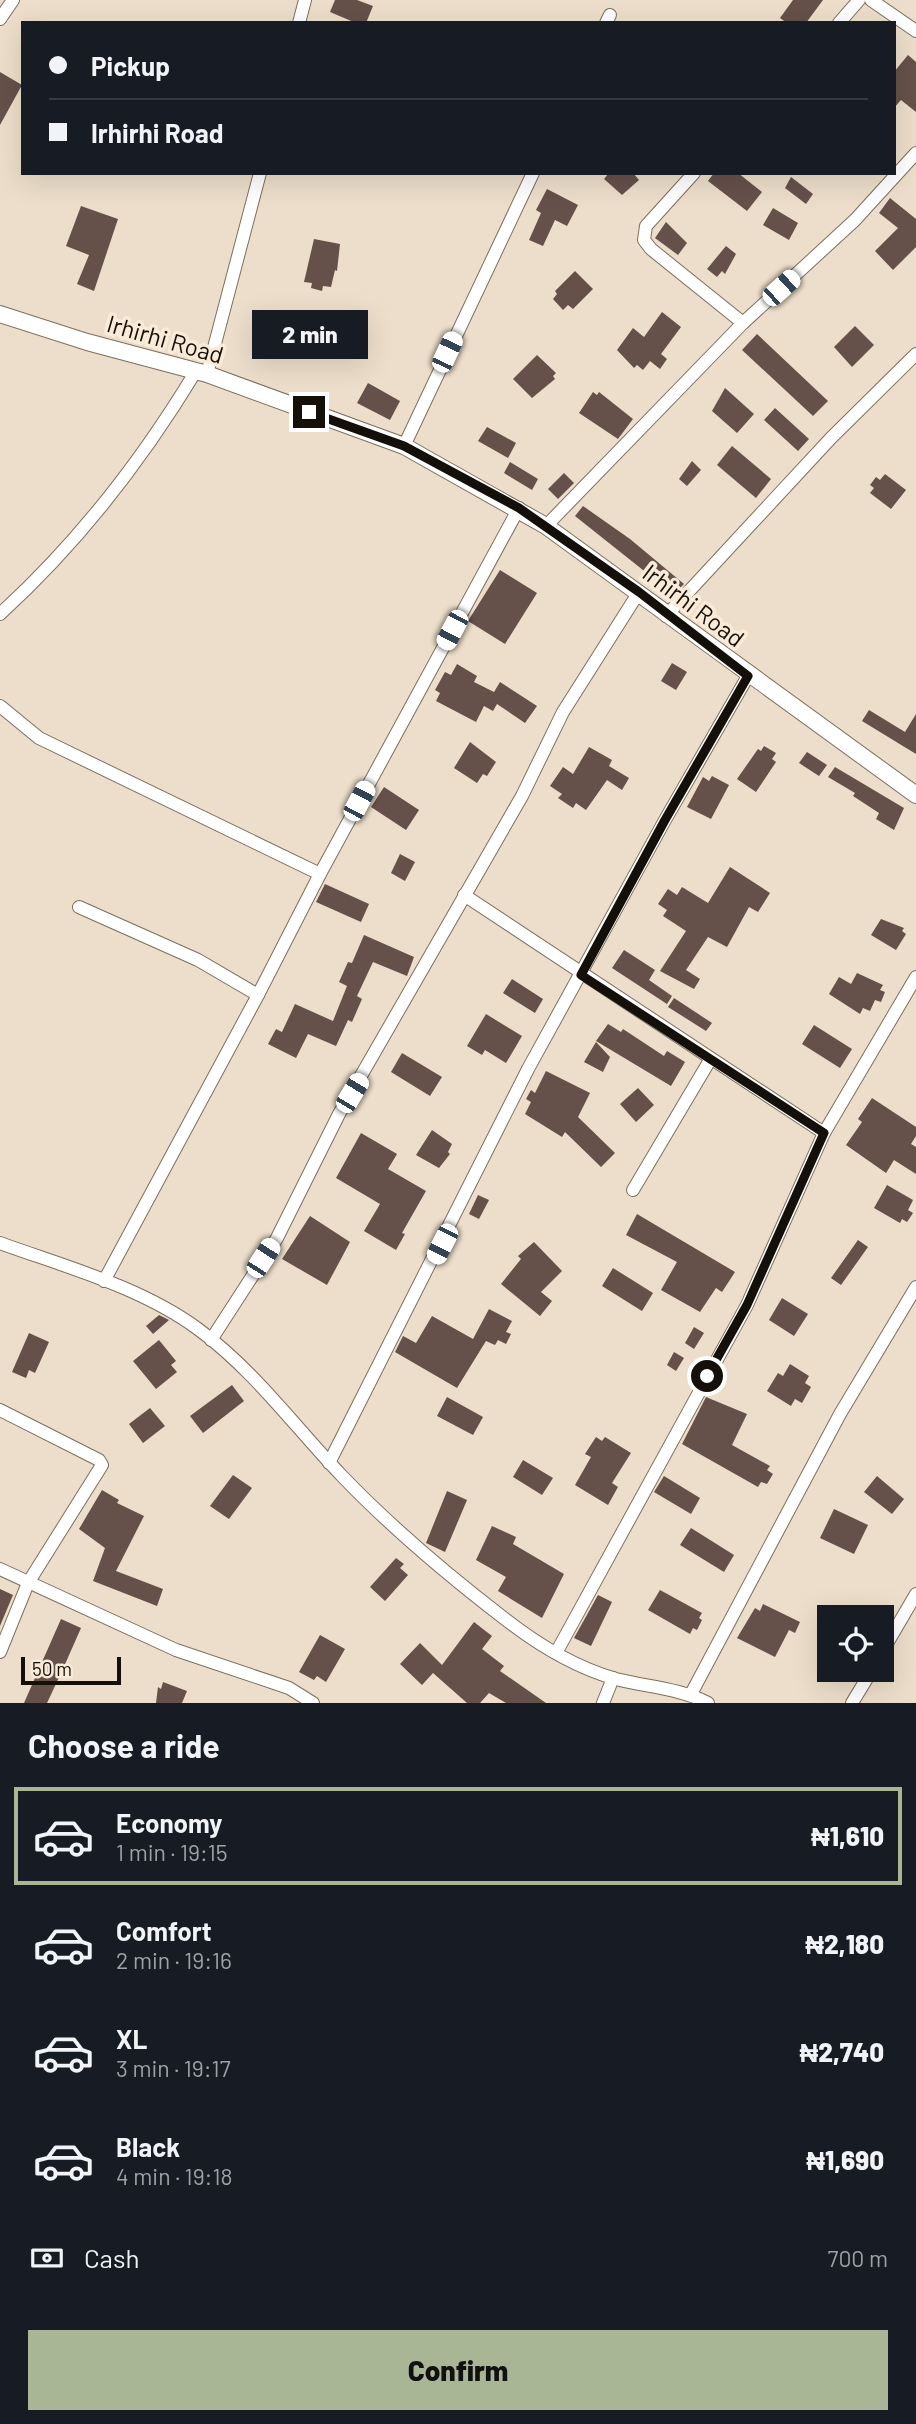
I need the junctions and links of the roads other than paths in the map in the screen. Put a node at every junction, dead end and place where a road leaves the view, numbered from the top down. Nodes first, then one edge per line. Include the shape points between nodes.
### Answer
1 (13, 0) edge
2 (305, 0) edge
3 (859, 0) edge
4 (871, 0) edge
5 (0, 19) edge
6 (300, 21) edge
7 (841, 21) edge
8 (916, 31) edge
9 (916, 153) edge
10 (259, 175) edge
11 (532, 175) edge
12 (692, 175) edge
13 (896, 175) edge
14 (896, 175) edge
15 (0, 314) edge
16 (743, 323) junction
17 (916, 354) edge
18 (202, 372) junction
19 (404, 446) junction
20 (519, 508) junction
21 (546, 526) junction
22 (639, 592) junction
23 (0, 614) edge
24 (666, 616) junction
25 (748, 676) junction
26 (0, 706) edge
27 (916, 795) edge
28 (320, 874) junction
29 (464, 895) junction
30 (79, 907) dead end
31 (581, 975) junction
32 (916, 977) edge
33 (258, 995) junction
34 (710, 1060) junction
35 (824, 1133) junction
36 (633, 1190) dead end
37 (0, 1242) edge
38 (104, 1281) junction
39 (916, 1287) edge
40 (211, 1340) junction
41 (0, 1410) edge
42 (330, 1463) junction
43 (0, 1569) edge
44 (28, 1583) junction
45 (916, 1594) edge
46 (894, 1632) edge
47 (0, 1652) edge
48 (556, 1653) junction
49 (613, 1678) junction
50 (865, 1682) edge
51 (691, 1695) junction
52 (313, 1703) edge
53 (603, 1703) edge
54 (708, 1703) edge
55 (852, 1703) edge

1 - 5 street
2 - 6 street
3 - 7 street
4 - 8 street
9 - 14 street
10 - 18 street
11 - 19 street
12 - 16 street via 646,226 644,240
13 - 16 street via 855,220
15 - 18 street, Irhirhi Road
16 - 21 street
17 - 24 street via 831,438
18 - 19 street, Irhirhi Road
18 - 23 street via 81,533
19 - 20 street, Irhirhi Road
20 - 21 street, Irhirhi Road
20 - 28 street
21 - 22 street, Irhirhi Road
22 - 24 street, Irhirhi Road
22 - 29 street via 563,712 522,796
24 - 25 street, Irhirhi Road
25 - 27 street, Irhirhi Road
25 - 31 street
26 - 28 street via 39,738
28 - 33 street
29 - 31 street
29 - 40 street via 339,1114 277,1238
30 - 33 street via 198,960
31 - 34 street
31 - 42 street via 528,1069
32 - 35 street
33 - 38 street
34 - 35 street
34 - 36 street
35 - 48 street via 747,1305
37 - 38 street
38 - 40 street via 160,1306
39 - 51 street via 839,1414
40 - 42 street via 247,1370
41 - 44 street via 102,1465
42 - 48 street via 506,1620
43 - 44 street
44 - 47 street
44 - 52 street via 176,1650 289,1688
45 - 46 street
48 - 49 street
49 - 51 street
49 - 53 street
50 - 55 street
51 - 54 street

